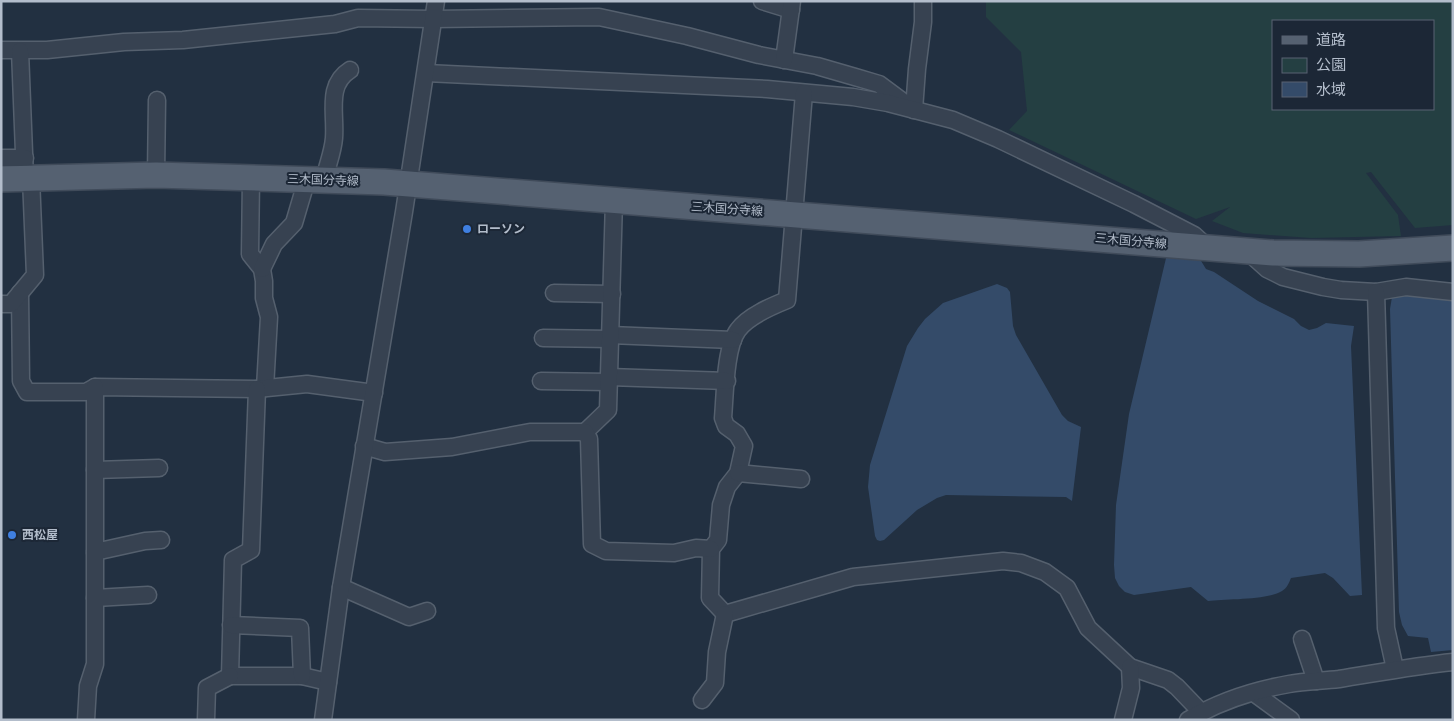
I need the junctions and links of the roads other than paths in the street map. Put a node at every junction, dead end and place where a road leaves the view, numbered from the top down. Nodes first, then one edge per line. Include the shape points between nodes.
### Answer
1 (436, 1) edge
2 (762, 1) edge
3 (922, 1) edge
4 (791, 5) edge
5 (434, 19) junction
6 (1, 50) edge
7 (20, 51) junction
8 (784, 60) junction
9 (350, 70) dead end
10 (426, 73) junction
11 (804, 93) junction
12 (157, 100) dead end
13 (914, 110) junction
14 (1, 158) edge
15 (21, 173) edge
16 (156, 175) junction
17 (251, 178) junction
18 (316, 179) junction
19 (408, 184) junction
20 (614, 200) junction
21 (795, 214) junction
22 (1207, 247) junction
23 (1453, 248) edge
24 (1247, 251) junction
25 (262, 269) junction
26 (1376, 292) junction
27 (1453, 292) edge
28 (20, 293) junction
29 (554, 293) dead end
30 (612, 294) junction
31 (1, 304) edge
32 (610, 337) junction
33 (543, 338) dead end
34 (733, 340) junction
35 (609, 380) junction
36 (541, 381) dead end
37 (727, 381) junction
38 (96, 387) junction
39 (261, 388) junction
40 (374, 393) junction
41 (585, 432) junction
42 (364, 446) junction
43 (159, 468) dead end
44 (96, 470) junction
45 (738, 473) junction
46 (801, 479) dead end
47 (161, 540) dead end
48 (711, 550) junction
49 (95, 552) junction
50 (341, 587) junction
51 (148, 595) dead end
52 (95, 598) junction
53 (427, 611) dead end
54 (725, 614) junction
55 (231, 625) junction
56 (1302, 639) dead end
57 (1453, 662) edge
58 (1130, 667) junction
59 (1395, 669) junction
60 (230, 676) junction
61 (302, 676) junction
62 (1316, 681) junction
63 (328, 682) junction
64 (1254, 693) junction
65 (702, 700) dead end
66 (1195, 716) edge
67 (86, 720) edge
68 (206, 720) edge
69 (322, 720) edge
70 (1123, 720) edge
71 (1291, 720) edge

1 - 5 street
2 - 4 street
3 - 13 street via 923,22
4 - 8 street
5 - 7 street via 358,18 335,24 183,40
5 - 8 street via 598,17
5 - 10 street
6 - 7 street
7 - 15 street
8 - 13 street via 879,84
9 - 18 street via 336,85 334,139
10 - 11 street
10 - 19 street
11 - 13 street via 853,97
11 - 21 street
12 - 16 street
13 - 22 street via 953,120 1057,166 1194,235
14 - 15 street
15 - 16 main road, 三木国分寺線
15 - 28 street via 35,276
16 - 17 main road, 三木国分寺線
17 - 18 main road, 三木国分寺線
17 - 25 street via 250,254
18 - 19 main road, 三木国分寺線
18 - 25 street via 294,223 274,244
19 - 20 main road, 三木国分寺線
19 - 40 street
20 - 21 main road, 三木国分寺線
20 - 30 street
21 - 22 main road, 三木国分寺線
21 - 34 street via 787,300 760,311 738,330
22 - 24 main road, 三木国分寺線
23 - 24 main road, 三木国分寺線 via 1359,254
24 - 26 street via 1267,269 1283,277 1341,290
25 - 39 street via 269,316
26 - 27 street via 1406,287
26 - 59 street via 1386,628
28 - 31 street via 11,304
28 - 38 street via 21,381 27,392 86,392
29 - 30 street
30 - 32 street
32 - 33 street
32 - 34 street
32 - 35 street
34 - 37 street
35 - 36 street
35 - 37 street
35 - 41 street via 608,410
37 - 45 street via 723,418 744,446
38 - 39 street
38 - 44 street
39 - 40 street via 307,384
39 - 55 street via 252,550 233,560
40 - 42 street
41 - 42 street via 530,432 452,447 384,452
41 - 48 street via 589,439 592,544 606,551
42 - 50 street
43 - 44 street
44 - 49 street
45 - 46 street
45 - 48 street via 727,487 721,505 718,540
47 - 49 street
48 - 54 street via 710,598
49 - 52 street
50 - 53 street via 409,618
50 - 63 street
51 - 52 street
52 - 67 street via 95,664 88,686
54 - 58 street via 853,577 1003,561 1021,563 1044,572 1067,588 1088,628
54 - 65 street via 715,683
55 - 60 street
55 - 61 street via 300,628
56 - 62 street
57 - 59 street
58 - 66 street via 1168,680 1177,687
58 - 70 street via 1131,688
59 - 62 street
60 - 61 street
60 - 68 street via 207,688
61 - 63 street
62 - 64 street
63 - 69 street
64 - 66 street
64 - 71 street

